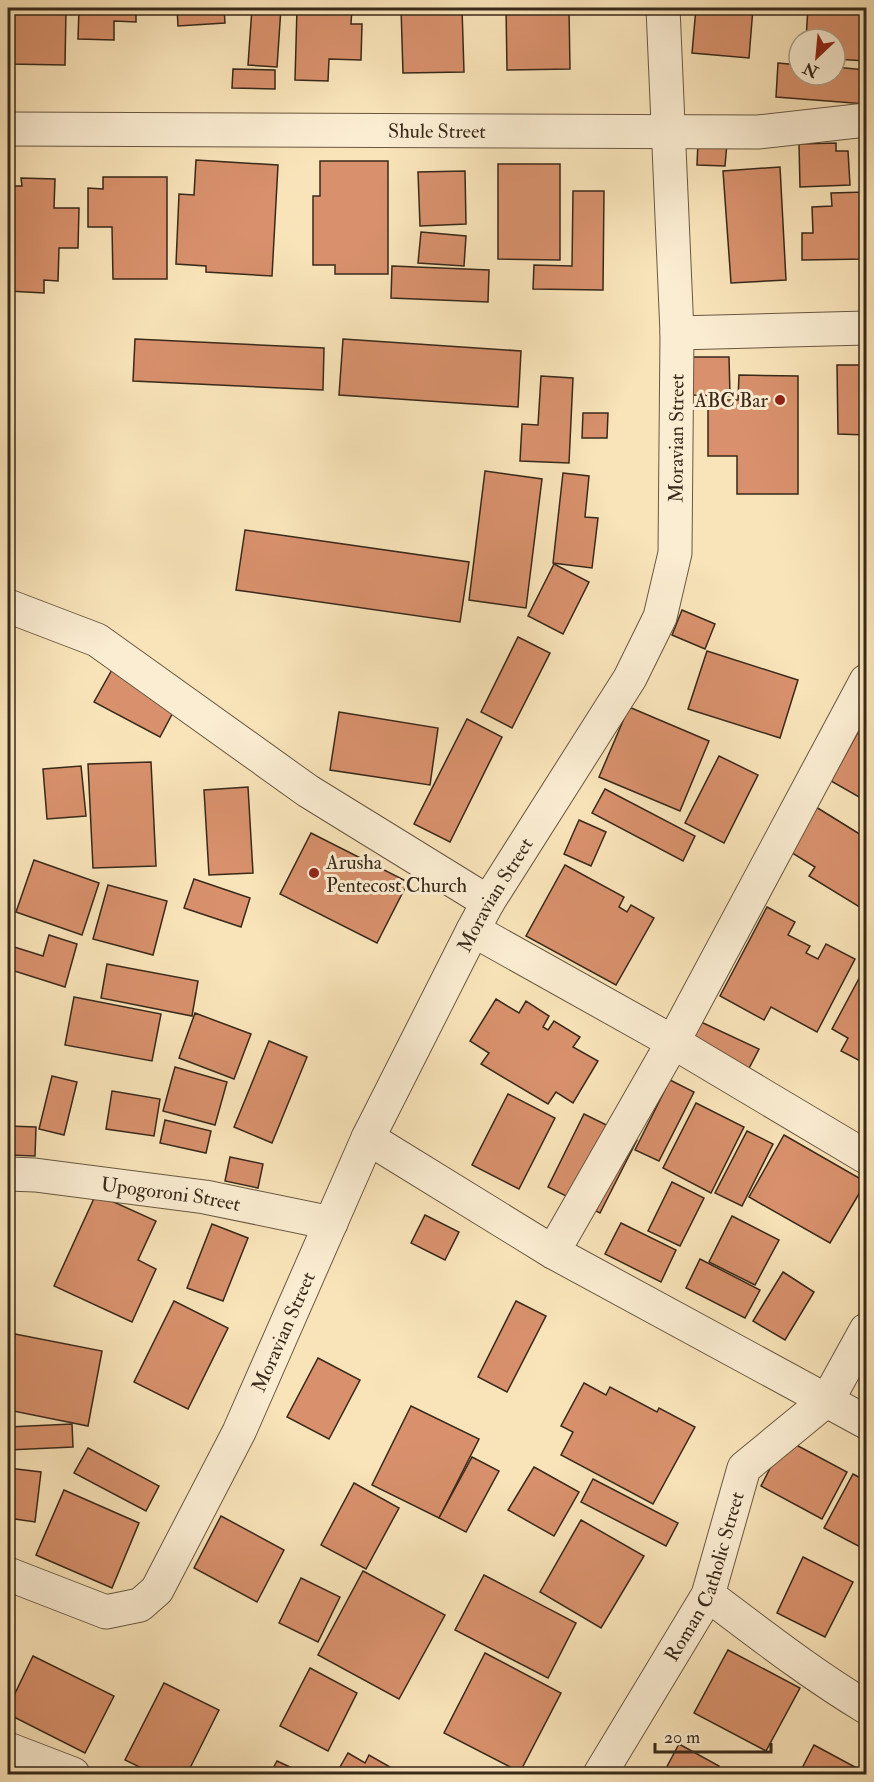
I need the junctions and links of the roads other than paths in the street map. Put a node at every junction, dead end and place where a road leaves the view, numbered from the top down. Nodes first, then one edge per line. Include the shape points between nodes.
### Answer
1 (663, 8) edge
2 (867, 120) edge
3 (8, 129) edge
4 (667, 131) junction
5 (867, 328) edge
6 (677, 333) junction
7 (8, 606) edge
8 (867, 681) edge
9 (488, 902) junction
10 (473, 930) junction
11 (673, 1042) junction
12 (368, 1138) junction
13 (867, 1157) edge
14 (8, 1174) edge
15 (331, 1223) junction
16 (553, 1252) junction
17 (867, 1330) edge
18 (828, 1399) junction
19 (867, 1422) edge
20 (8, 1574) edge
21 (708, 1595) junction
22 (867, 1707) edge
23 (8, 1749) edge
24 (73, 1774) edge
25 (600, 1774) edge

1 - 4 street, Moravian Street
2 - 4 street, Shule Street via 758,132
3 - 4 street, Shule Street
4 - 6 street, Moravian Street
5 - 6 street
6 - 9 street, Moravian Street via 675,553 660,617 630,678
7 - 9 street via 97,640 308,791
8 - 11 street
9 - 10 street, Moravian Street
10 - 11 street
10 - 12 street, Moravian Street
11 - 13 street
11 - 16 street
12 - 15 street, Moravian Street
12 - 16 street
14 - 15 street, Upogoroni Street via 205,1197
15 - 20 street, Moravian Street via 239,1432 157,1590 140,1605 106,1612
16 - 18 street
17 - 18 street
18 - 19 street
18 - 21 street, Roman Catholic Street via 744,1468
21 - 22 street
21 - 25 street, Roman Catholic Street
23 - 24 street

